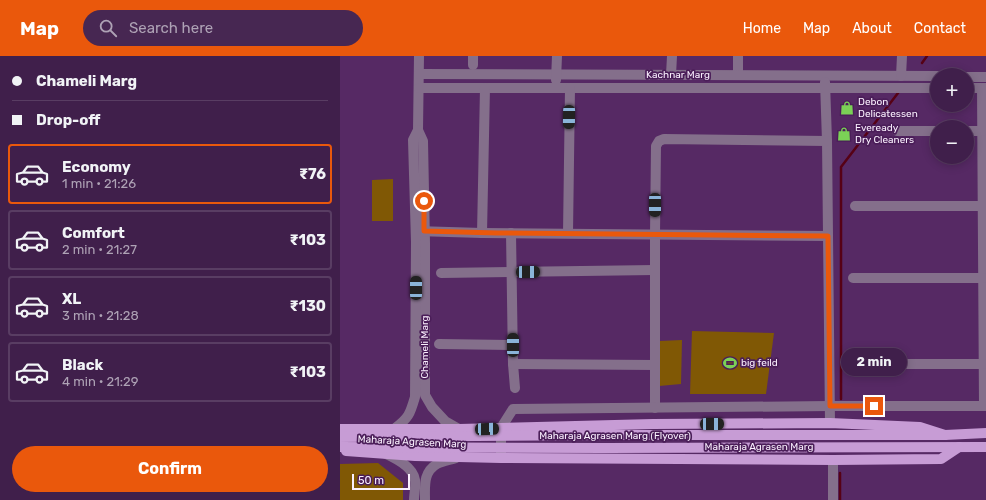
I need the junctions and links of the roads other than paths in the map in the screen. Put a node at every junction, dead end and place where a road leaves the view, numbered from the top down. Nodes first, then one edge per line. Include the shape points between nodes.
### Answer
1 (419, 56) edge
2 (557, 56) edge
3 (672, 56) edge
4 (738, 56) edge
5 (902, 56) edge
6 (418, 74) junction
7 (557, 75) junction
8 (672, 75) junction
9 (738, 75) junction
10 (825, 76) junction
11 (901, 76) junction
12 (930, 76) edge
13 (974, 77) edge
14 (986, 77) edge
15 (418, 88) junction
16 (485, 88) junction
17 (556, 88) junction
18 (570, 88) junction
19 (825, 88) junction
20 (930, 88) edge
21 (984, 88) edge
22 (897, 131) dead end
23 (930, 131) edge
24 (974, 131) edge
25 (982, 131) junction
26 (827, 141) junction
27 (855, 206) dead end
28 (984, 206) edge
29 (420, 231) junction
30 (482, 233) junction
31 (511, 233) junction
32 (568, 233) junction
33 (655, 234) junction
34 (828, 236) junction
35 (655, 270) junction
36 (512, 272) junction
37 (441, 273) dead end
38 (853, 278) dead end
39 (983, 278) junction
40 (439, 344) dead end
41 (513, 345) junction
42 (513, 364) junction
43 (855, 364) dead end
44 (983, 364) junction
45 (655, 365) junction
46 (515, 388) dead end
47 (830, 406) junction
48 (985, 406) edge
49 (655, 408) junction
50 (830, 423) junction
51 (501, 428) junction
52 (340, 429) edge
53 (394, 429) junction
54 (459, 430) junction
55 (986, 433) edge
56 (945, 435) junction
57 (340, 437) edge
58 (340, 447) edge
59 (959, 447) junction
60 (986, 447) edge
61 (340, 451) edge
62 (386, 454) junction
63 (461, 457) junction
64 (501, 458) junction
65 (833, 460) junction
66 (414, 500) edge
67 (425, 500) edge
68 (833, 500) edge

1 - 6 street, Chameli Marg
2 - 7 street
3 - 8 street
4 - 9 street
5 - 11 street
6 - 7 street, Kachnar Marg
6 - 15 street, Chameli Marg
7 - 8 street, Kachnar Marg
7 - 17 street
8 - 9 street, Kachnar Marg
9 - 10 street, Kachnar Marg
10 - 11 street, Kachnar Marg
10 - 19 street
11 - 12 street, Kachnar Marg
13 - 14 street
15 - 16 street, Kachnar Marg
15 - 29 street, Chameli Marg via 418,130 413,140
16 - 17 street, Kachnar Marg
16 - 30 street
17 - 18 street, Kachnar Marg
18 - 19 street, Kachnar Marg
18 - 32 street
19 - 20 street, Kachnar Marg
19 - 26 street
21 - 25 street
22 - 23 street
24 - 25 street
25 - 28 street
26 - 33 street via 659,141 656,146
26 - 34 street
27 - 28 street
28 - 39 street
29 - 30 street
29 - 53 street, Chameli Marg via 415,397 410,413 403,423
29 - 54 street, Chameli Marg via 425,395 445,421
30 - 31 street
31 - 32 street
31 - 36 street
32 - 33 street
33 - 34 street
33 - 35 street
34 - 47 street
35 - 36 street
35 - 45 street
36 - 37 street
36 - 41 street
38 - 39 street
39 - 44 street
40 - 41 street
41 - 42 street
42 - 45 street
42 - 46 street
43 - 44 street
44 - 48 street
45 - 49 street
47 - 48 street
47 - 49 street
47 - 50 street
49 - 51 street via 513,410
50 - 51 main road, Maharaja Agrasen Marg
50 - 56 main road, Maharaja Agrasen Marg via 920,427
51 - 54 main road, Maharaja Agrasen Marg
51 - 64 street
52 - 53 main road, Maharaja Agrasen Marg
53 - 54 main road, Maharaja Agrasen Marg
55 - 56 main road
56 - 57 main road, Maharaja Agrasen Marg (Flyover), bridge
58 - 59 main road, Maharaja Agrasen Marg (Flyover), bridge
59 - 60 main road, Maharaja Agrasen Marg (Flyover)
59 - 65 main road, Maharaja Agrasen Marg via 941,459
61 - 62 main road, Maharaja Agrasen Marg
62 - 63 main road, Maharaja Agrasen Marg
62 - 66 street via 409,469 415,479
63 - 64 main road, Maharaja Agrasen Marg
63 - 67 street via 438,463 429,471 425,479
64 - 65 main road, Maharaja Agrasen Marg
65 - 68 street

